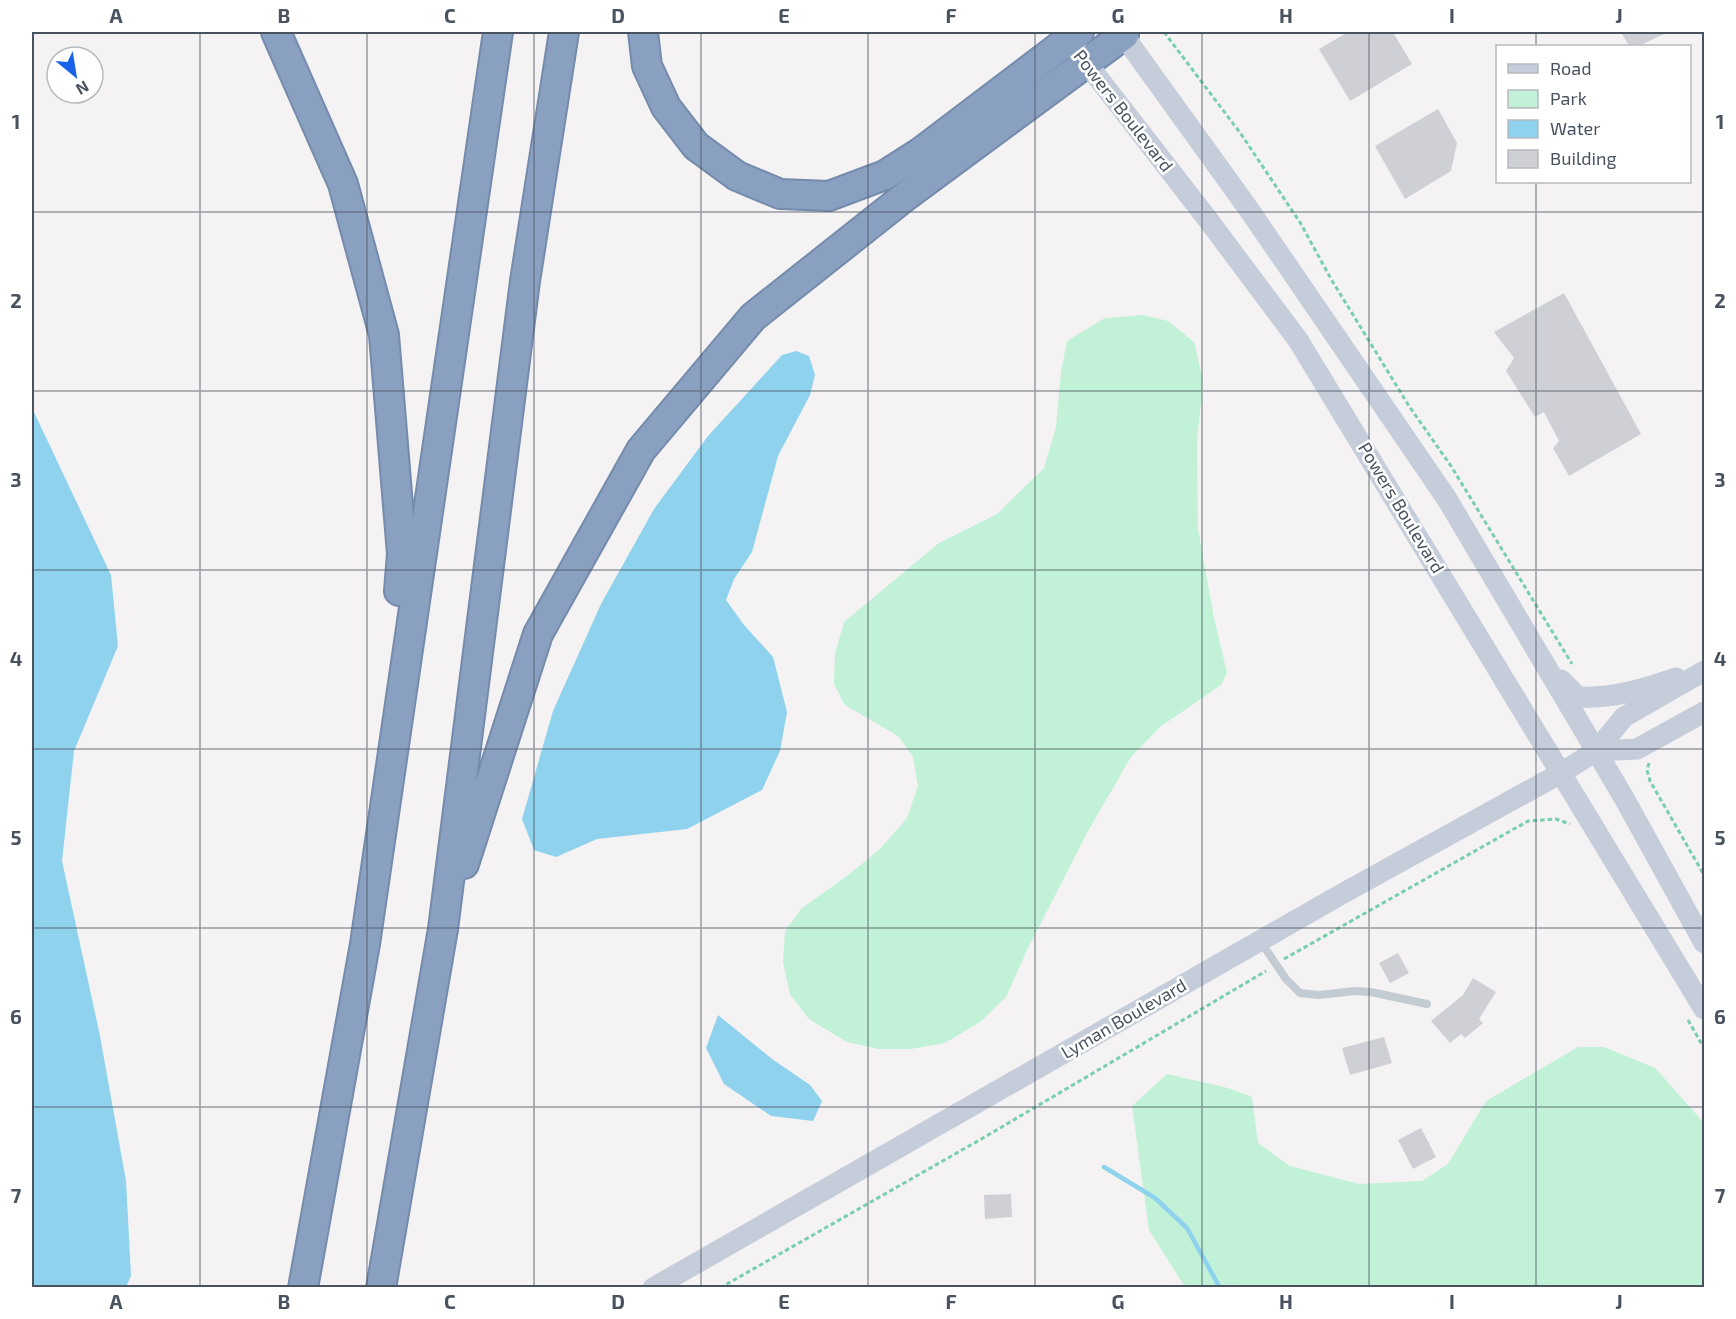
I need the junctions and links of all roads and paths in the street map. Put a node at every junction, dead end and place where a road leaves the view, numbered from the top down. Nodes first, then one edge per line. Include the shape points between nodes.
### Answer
1 (276, 32) edge
2 (498, 32) edge
3 (564, 32) edge
4 (643, 32) edge
5 (1164, 32) edge
6 (1124, 33) edge
7 (1074, 42) edge
8 (1538, 652) junction
9 (1576, 669) dead end
10 (1704, 669) edge
11 (1704, 712) edge
12 (1596, 751) junction
13 (1655, 757) dead end
14 (1561, 773) junction
15 (1571, 825) dead end
16 (1704, 875) edge
17 (443, 929) junction
18 (1260, 941) junction
19 (1704, 943) edge
20 (364, 944) junction
21 (1276, 964) junction
22 (1427, 1004) dead end
23 (1704, 1009) edge
24 (303, 1287) edge
25 (381, 1287) edge
26 (653, 1287) edge
27 (720, 1287) edge

1 - 20 highway via 343,184 384,335 402,554
2 - 20 highway
3 - 17 highway via 525,281
4 - 7 highway via 647,66 666,106 696,146 737,176 780,194 829,196 885,175
5 - 9 path via 1241,134 1301,224 1409,406 1451,466
6 - 7 highway
6 - 8 main road via 1447,499
7 - 14 main road, Powers Boulevard via 1298,340
7 - 17 highway via 907,195 753,317 641,450 538,634
8 - 10 main road via 1578,697 1621,694
8 - 12 main road
10 - 12 main road, Lyman Boulevard via 1624,717
11 - 12 main road via 1637,750
12 - 14 main road, Lyman Boulevard
12 - 19 main road
13 - 16 path via 1648,765 1650,781
14 - 18 main road, Lyman Boulevard
14 - 23 main road, Powers Boulevard
15 - 21 path via 1556,819 1528,821
17 - 25 highway
18 - 21 lane
18 - 26 main road, Lyman Boulevard
20 - 24 highway
21 - 22 lane via 1293,988 1308,995 1371,992
21 - 27 path via 1003,1127

